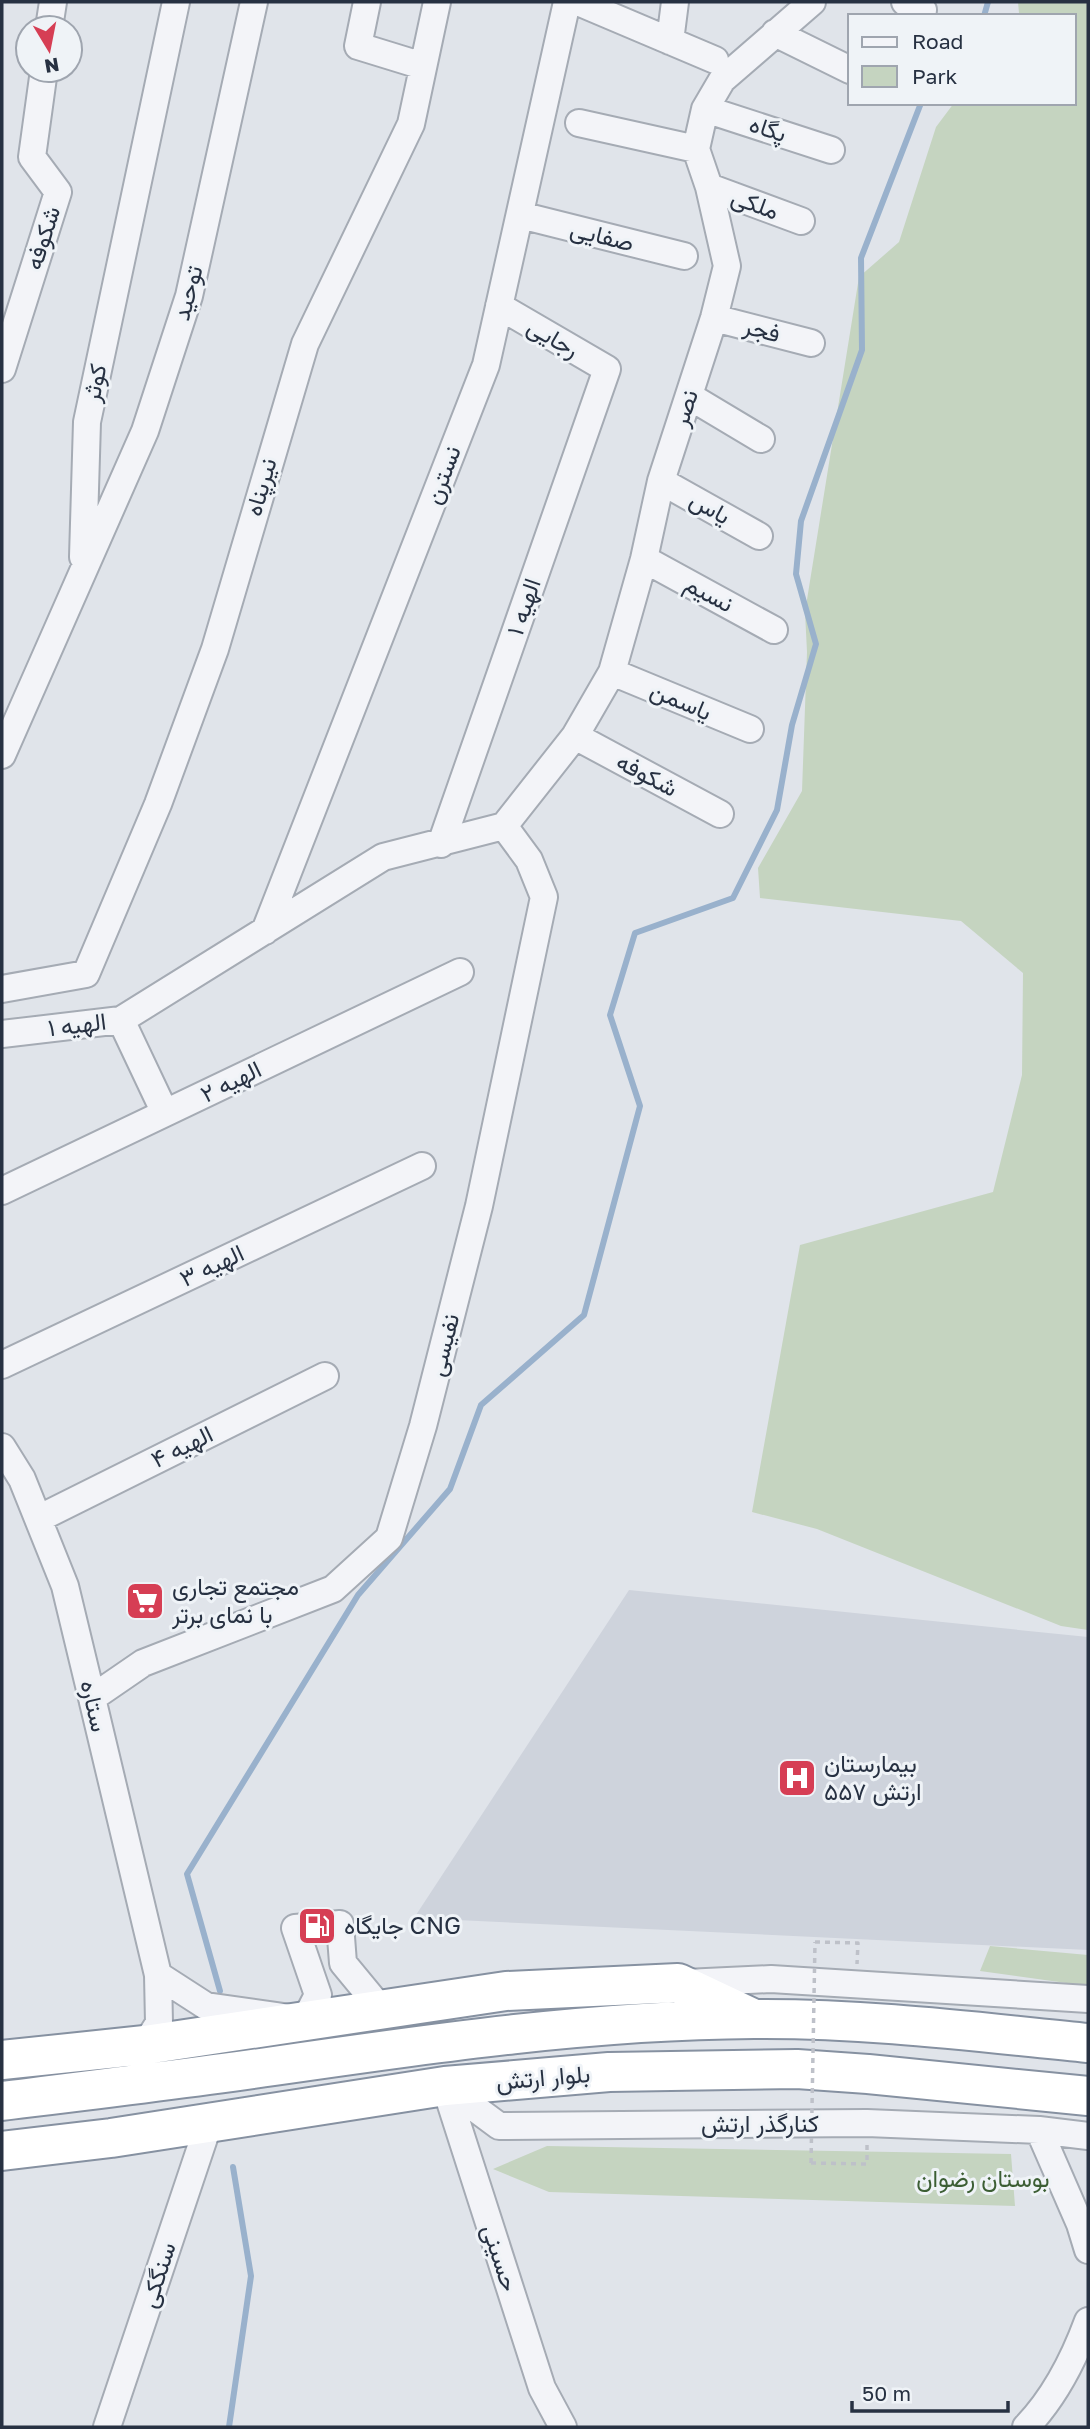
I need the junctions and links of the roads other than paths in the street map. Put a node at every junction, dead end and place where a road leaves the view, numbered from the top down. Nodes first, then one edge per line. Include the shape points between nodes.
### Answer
1 (176, 2) edge
2 (254, 2) edge
3 (367, 2) edge
4 (437, 2) edge
5 (567, 2) edge
6 (578, 2) edge
7 (675, 2) edge
8 (811, 2) edge
9 (775, 33) junction
10 (670, 41) junction
11 (715, 60) dead end
12 (423, 66) junction
13 (848, 68) edge
14 (42, 84) edge
15 (705, 108) junction
16 (579, 123) dead end
17 (695, 149) junction
18 (831, 150) dead end
19 (709, 187) junction
20 (520, 215) junction
21 (801, 221) dead end
22 (684, 256) dead end
23 (499, 306) junction
24 (714, 317) junction
25 (811, 343) dead end
26 (2, 369) edge
27 (607, 369) joint
28 (689, 396) junction
29 (761, 439) dead end
30 (661, 481) junction
31 (759, 536) dead end
32 (644, 559) junction
33 (83, 572) junction
34 (774, 630) dead end
35 (612, 672) junction
36 (750, 729) dead end
37 (575, 736) junction
38 (2, 755) edge
39 (720, 814) dead end
40 (505, 826) junction
41 (441, 844) junction
42 (265, 931) junction
43 (460, 972) dead end
44 (2, 989) edge
45 (121, 1020) junction
46 (2, 1034) edge
47 (165, 1113) junction
48 (422, 1166) dead end
49 (2, 1191) edge
50 (2, 1365) edge
51 (325, 1376) dead end
52 (2, 1447) edge
53 (38, 1519) junction
54 (92, 1698) junction
55 (158, 1975) junction
56 (678, 1983) junction
57 (1088, 1999) edge
58 (381, 2009) junction
59 (754, 2019) junction
60 (305, 2020) junction
61 (1088, 2043) edge
62 (145, 2045) junction
63 (2, 2060) edge
64 (273, 2066) junction
65 (2, 2079) edge
66 (445, 2086) junction
67 (1088, 2096) edge
68 (2, 2101) edge
69 (209, 2123) junction
70 (1039, 2130) junction
71 (1088, 2136) edge
72 (2, 2151) edge
73 (1084, 2226) edge
74 (1088, 2250) edge
75 (1088, 2321) edge
76 (1082, 2358) edge
77 (107, 2427) edge
78 (563, 2427) edge
79 (1026, 2427) edge

1 - 33 street, کوثر via 87,422
2 - 33 street, توحید via 189,296 145,431
3 - 12 street via 358,46
4 - 12 street, نیرپناه
5 - 20 street, نسترن
6 - 10 street
7 - 10 street
8 - 9 street
9 - 13 street
9 - 15 street via 722,80
10 - 11 street
12 - 44 street, نیرپناه via 411,124 305,344 215,649 158,804 86,974
14 - 26 street, شکوفه via 32,158 58,192
15 - 17 street
15 - 18 street, پگاه
16 - 17 street
17 - 19 street, نصر
19 - 21 street, ملکی
19 - 24 street, نصر via 727,266
20 - 22 street, صفایی
20 - 23 street, نسترن
23 - 27 street, رجایی
23 - 42 street, نسترن via 486,365
24 - 25 street, فجر
24 - 28 street, نصر
27 - 41 street, الهیه ۱
28 - 29 street
28 - 30 street, نصر
30 - 31 street, یاس
30 - 32 street, نصر
32 - 34 street, نسیم
32 - 35 street, نصر
33 - 38 street, کوثر
35 - 36 street, یاسمن
35 - 37 street, نصر
37 - 39 street, شکوفه
37 - 40 street, نصر
40 - 41 street, الهیه ۱
40 - 54 street, نفیسی via 529,860 544,897 479,1206 423,1426 389,1538 333,1589 143,1663
41 - 42 street, الهیه ۱ via 383,858
42 - 45 street, الهیه ۱
43 - 47 street, الهیه ۲
45 - 46 street, الهیه ۱
45 - 47 street
47 - 49 street, الهیه ۲
48 - 50 street, الهیه ۳
51 - 53 street, الهیه ۴
52 - 53 street, ستاره via 22,1479
53 - 54 street, ستاره via 65,1586
54 - 55 street, ستاره
55 - 60 street via 206,2006
55 - 62 street, ستاره via 159,2023
56 - 57 street via 771,1979
56 - 58 highway via 506,1991
56 - 59 highway
58 - 60 highway
58 - 60 street via 343,1963 340,1924 295,1928 318,1994
59 - 61 highway, بلوار ارتش via 871,2022
59 - 64 highway, بلوار ارتش via 608,2025
60 - 62 highway
62 - 63 highway
64 - 65 highway via 187,2058
64 - 68 highway
66 - 67 highway, بلوار ارتش via 609,2072 797,2069
66 - 69 highway, بلوار ارتش
66 - 70 street, کنارگذر ارتش via 499,2126 867,2123
66 - 78 street, حسینی via 542,2388
69 - 72 highway, بلوار ارتش
69 - 77 street, سنگکی
70 - 71 street, کنارگذر ارتش
70 - 73 street
73 - 74 street
75 - 76 street
76 - 79 street

